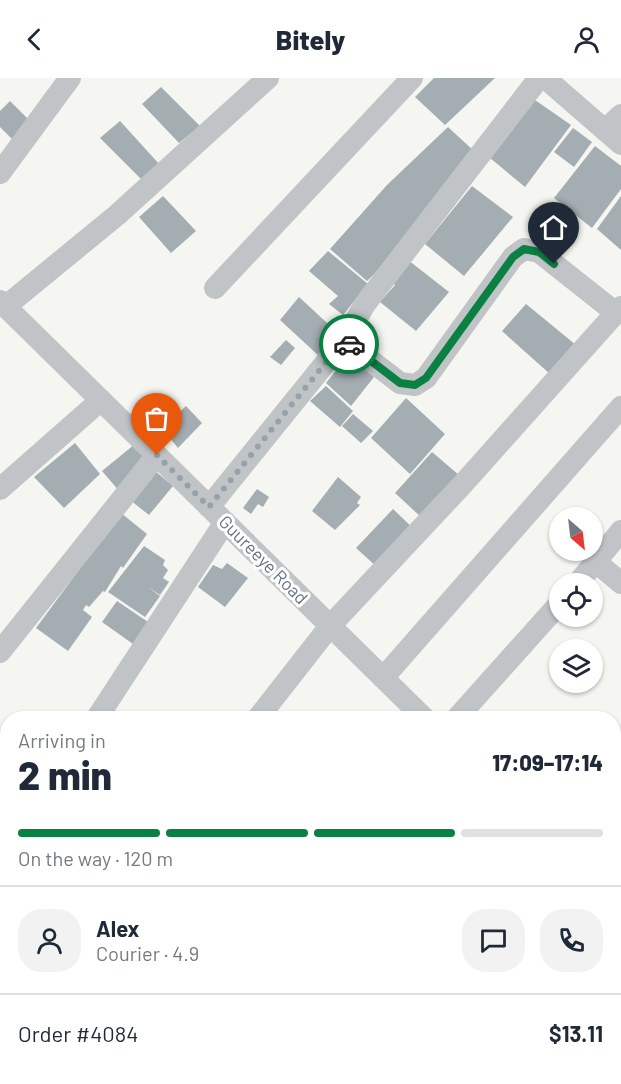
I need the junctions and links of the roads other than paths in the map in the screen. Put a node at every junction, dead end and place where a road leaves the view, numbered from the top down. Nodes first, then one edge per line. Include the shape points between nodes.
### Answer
1 (70, 78) edge
2 (268, 78) edge
3 (412, 78) edge
4 (538, 78) edge
5 (545, 78) edge
6 (616, 130) edge
7 (0, 173) edge
8 (215, 288) dead end
9 (3, 304) edge
10 (618, 310) edge
11 (344, 340) junction
12 (100, 399) junction
13 (621, 407) edge
14 (157, 455) junction
15 (0, 489) edge
16 (217, 514) junction
17 (621, 531) edge
18 (596, 562) junction
19 (586, 573) edge
20 (621, 584) edge
21 (549, 615) edge
22 (330, 626) junction
23 (0, 652) edge
24 (383, 678) junction
25 (101, 711) edge
26 (263, 711) edge
27 (417, 711) edge
28 (462, 711) edge

1 - 7 street
2 - 9 street via 117,215
3 - 8 street
4 - 11 street via 365,304
5 - 6 street
9 - 12 street, Guureeye Road
10 - 11 street via 539,252 524,249 513,257 426,378 415,385 400,383
10 - 22 street
11 - 16 street
12 - 14 street, Guureeye Road
12 - 15 street
13 - 24 street
14 - 16 street, Guureeye Road
14 - 23 street
16 - 22 street, Guureeye Road
16 - 25 street
17 - 18 street
18 - 19 street
18 - 20 street
21 - 28 street
22 - 24 street, Guureeye Road
22 - 26 street
24 - 27 street, Guureeye Road

